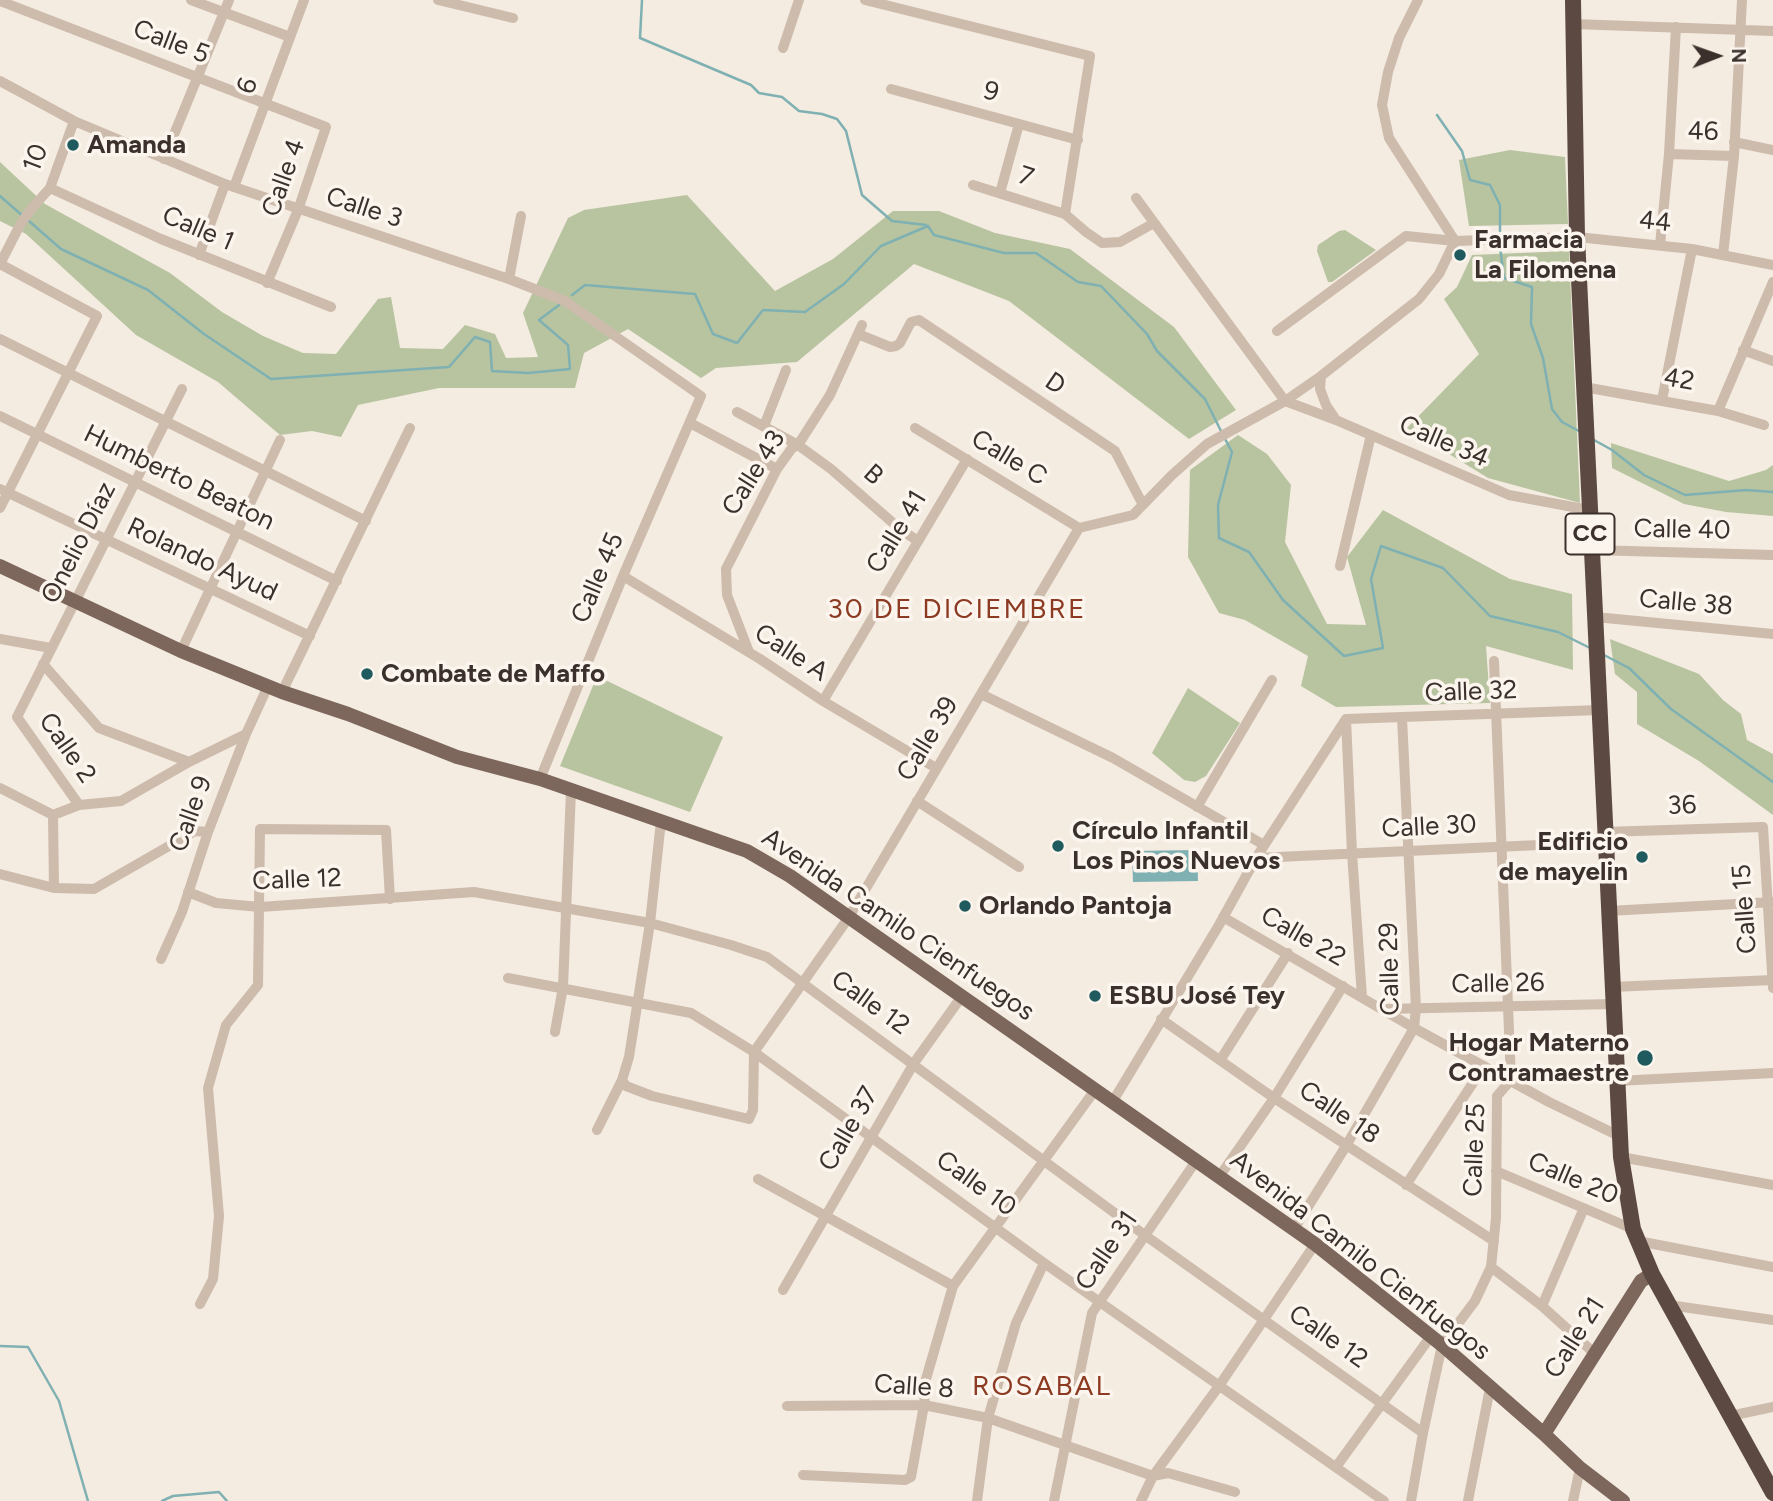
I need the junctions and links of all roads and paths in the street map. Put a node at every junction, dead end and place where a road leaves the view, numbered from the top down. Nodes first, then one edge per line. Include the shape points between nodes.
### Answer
1 (191, 0) edge
2 (229, 0) edge
3 (304, 0) edge
4 (438, 0) edge
5 (799, 0) edge
6 (865, 0) edge
7 (1418, 0) edge
8 (1573, 0) edge
9 (1742, 0) edge
10 (0, 1) edge
11 (224, 14) junction
12 (513, 18) dead end
13 (1573, 24) junction
14 (1676, 27) junction
15 (1741, 29) junction
16 (1773, 31) edge
17 (290, 37) junction
18 (783, 48) dead end
19 (198, 76) junction
20 (0, 81) edge
21 (891, 89) dead end
22 (266, 104) junction
23 (74, 121) junction
24 (1019, 124) junction
25 (326, 127) joint
26 (1078, 140) junction
27 (1734, 142) junction
28 (1773, 150) edge
29 (1669, 154) junction
30 (1734, 156) junction
31 (164, 159) junction
32 (229, 186) junction
33 (973, 186) dead end
34 (50, 188) junction
35 (1000, 193) junction
36 (1136, 198) dead end
37 (298, 210) junction
38 (1065, 214) junction
39 (521, 216) dead end
40 (1154, 223) junction
41 (1577, 237) junction
42 (1455, 241) junction
43 (1660, 245) junction
44 (1692, 249) junction
45 (199, 255) junction
46 (1723, 255) junction
47 (0, 264) edge
48 (1773, 265) edge
49 (509, 279) junction
50 (267, 282) junction
51 (1773, 282) edge
52 (331, 307) dead end
53 (919, 320) joint
54 (1277, 331) dead end
55 (0, 339) edge
56 (1744, 350) junction
57 (1773, 361) edge
58 (786, 370) dead end
59 (68, 373) junction
60 (1321, 376) junction
61 (1584, 387) junction
62 (182, 389) dead end
63 (701, 396) joint
64 (1662, 400) junction
65 (1285, 401) junction
66 (1718, 411) junction
67 (737, 412) dead end
68 (0, 416) edge
69 (1336, 420) junction
70 (165, 421) junction
71 (690, 423) junction
72 (1764, 425) dead end
73 (764, 426) junction
74 (410, 428) dead end
75 (915, 428) dead end
76 (39, 434) junction
77 (1371, 435) junction
78 (280, 440) dead end
79 (798, 445) junction
80 (967, 458) junction
81 (777, 470) junction
82 (264, 472) junction
83 (136, 481) junction
84 (4, 491) edge
85 (1143, 505) junction
86 (0, 508) edge
87 (1589, 510) junction
88 (366, 520) junction
89 (1079, 528) junction
90 (236, 531) junction
91 (105, 539) junction
92 (918, 541) junction
93 (1591, 551) junction
94 (1773, 555) edge
95 (0, 566) edge
96 (1340, 566) dead end
97 (623, 576) junction
98 (337, 581) junction
99 (208, 588) junction
100 (74, 601) junction
101 (1595, 623) junction
102 (1773, 634) edge
103 (310, 636) junction
104 (0, 639) edge
105 (51, 648) junction
106 (180, 652) junction
107 (749, 652) junction
108 (1494, 661) dead end
109 (43, 664) junction
110 (1272, 680) dead end
111 (268, 686) junction
112 (282, 692) junction
113 (981, 694) junction
114 (823, 701) junction
115 (1599, 710) junction
116 (1497, 714) junction
117 (17, 717) joint
118 (1402, 718) junction
119 (1346, 719) junction
120 (246, 734) junction
121 (189, 762) junction
122 (936, 768) junction
123 (540, 779) junction
124 (0, 788) edge
125 (571, 790) junction
126 (917, 801) junction
127 (79, 805) junction
128 (1197, 807) junction
129 (53, 815) junction
130 (660, 821) junction
131 (1763, 827) joint
132 (208, 832) junction
133 (1604, 837) junction
134 (1264, 845) junction
135 (1500, 846) junction
136 (1409, 851) junction
137 (1352, 853) junction
138 (1256, 858) junction
139 (1019, 867) dead end
140 (0, 874) edge
141 (54, 888) junction
142 (188, 892) junction
143 (390, 899) junction
144 (1771, 902) edge
145 (260, 907) junction
146 (568, 909) junction
147 (1608, 911) junction
148 (849, 917) junction
149 (1223, 917) junction
150 (650, 923) junction
151 (1288, 953) junction
152 (161, 959) dead end
153 (509, 978) dead end
154 (1773, 980) edge
155 (801, 982) junction
156 (1343, 986) junction
157 (563, 987) junction
158 (1612, 988) junction
159 (1773, 988) edge
160 (962, 996) junction
161 (1362, 997) junction
162 (636, 1002) junction
163 (1613, 1004) junction
164 (1508, 1006) junction
165 (1416, 1008) junction
166 (1385, 1010) junction
167 (1161, 1019) junction
168 (1414, 1028) junction
169 (555, 1032) dead end
170 (754, 1052) junction
171 (1221, 1059) junction
172 (914, 1063) junction
173 (1484, 1066) junction
174 (1773, 1073) edge
175 (622, 1080) junction
176 (1511, 1080) junction
177 (1617, 1081) junction
178 (1095, 1090) junction
179 (1274, 1098) junction
180 (1113, 1101) junction
181 (597, 1129) dead end
182 (870, 1135) junction
183 (1619, 1136) junction
184 (1346, 1146) junction
185 (1621, 1157) junction
186 (1043, 1159) junction
187 (1196, 1161) junction
188 (1496, 1171) junction
189 (1219, 1177) junction
190 (758, 1180) dead end
191 (1406, 1185) junction
192 (1773, 1185) edge
193 (1584, 1208) junction
194 (825, 1217) junction
195 (995, 1226) junction
196 (1294, 1230) junction
197 (1635, 1235) junction
198 (1146, 1236) junction
199 (1494, 1241) junction
200 (1315, 1244) junction
201 (1044, 1264) junction
202 (1491, 1267) junction
203 (1773, 1267) edge
204 (1652, 1274) junction
205 (953, 1286) junction
206 (783, 1290) dead end
207 (1100, 1302) junction
208 (200, 1304) dead end
209 (1669, 1305) junction
210 (1542, 1306) junction
211 (1263, 1318) junction
212 (1773, 1320) edge
213 (1436, 1341) junction
214 (1594, 1353) junction
215 (1219, 1386) junction
216 (1490, 1388) junction
217 (1381, 1402) junction
218 (924, 1405) junction
219 (787, 1406) dead end
220 (1773, 1408) edge
221 (1730, 1416) junction
222 (988, 1418) junction
223 (1423, 1433) junction
224 (1544, 1434) junction
225 (1065, 1445) junction
226 (1336, 1467) junction
227 (1580, 1468) junction
228 (1768, 1474) edge
229 (803, 1475) dead end
230 (1153, 1476) junction
231 (1234, 1492) dead end
232 (1773, 1493) edge
233 (976, 1501) edge
234 (1054, 1501) edge
235 (1141, 1501) edge
236 (1384, 1501) edge
237 (1412, 1501) edge
238 (1468, 1501) edge
239 (1573, 1501) edge
240 (1623, 1501) edge

1 - 11 street
2 - 11 street
3 - 17 street, 6
4 - 12 street
5 - 18 street
6 - 26 street via 1090,56
7 - 42 street via 1399,38 1382,105 1389,138
8 - 13 highway, CC
9 - 15 street
10 - 19 street, Calle 5
11 - 17 street
11 - 19 street
13 - 14 street
13 - 41 highway, CC
14 - 15 street
14 - 29 street
15 - 16 street
15 - 27 street
17 - 22 street, 6
19 - 22 street, Calle 5
19 - 31 street
20 - 23 street, Calle 3
21 - 24 street, 9
22 - 25 street, Calle 5
22 - 32 street, 6
23 - 31 street, Calle 3
23 - 34 street, 10
24 - 26 street, 9
24 - 35 street
25 - 37 street, Calle 4
26 - 38 street
27 - 28 street, 46
27 - 30 street
29 - 30 street, 46
29 - 43 street
30 - 46 street
31 - 32 street, Calle 3
32 - 37 street, Calle 3
32 - 45 street, 6
33 - 35 street, 7
34 - 45 street, Calle 1
34 - 47 street, 10 via 33,206
35 - 38 street, 7
36 - 40 street
37 - 49 street, Calle 3
37 - 50 street, Calle 4
38 - 40 street via 1102,243 1120,242
39 - 49 street
40 - 65 street
41 - 42 street, 44
41 - 43 street, 44
41 - 61 highway, CC
42 - 54 street, 44 via 1406,236
42 - 60 street via 1439,274 1419,299
43 - 44 street, 44
44 - 46 street, 44
44 - 64 street
45 - 50 street, Calle 1
46 - 48 street, 44
47 - 59 street via 97,316
49 - 63 street, Calle 3 via 565,300
50 - 52 street, Calle 1
51 - 56 street
53 - 79 street, Calle 43 via 911,322 900,344 890,347 860,329 830,395
53 - 85 street, D via 1115,451
55 - 59 street
56 - 57 street
56 - 66 street
58 - 73 street
59 - 70 street
59 - 76 street
60 - 65 street
60 - 69 street via 1320,389
61 - 64 street, 42
61 - 87 highway, CC
62 - 70 street, Onelio Díaz
63 - 71 street, Calle 45
64 - 66 street, 42
65 - 69 street, Calle 34
65 - 85 street via 1207,444
66 - 72 street, 42
67 - 73 street, B
68 - 76 street, Humberto Beaton
69 - 77 street, Calle 34
70 - 82 street
70 - 83 street, Onelio Díaz
71 - 81 street
71 - 97 street, Calle 45
73 - 79 street, B
74 - 88 street
75 - 80 street, Calle C
76 - 83 street, Humberto Beaton
76 - 84 street
77 - 87 street, Calle 34 via 1509,495
77 - 96 street
78 - 82 street
79 - 81 street, Calle 43
79 - 92 street, B
80 - 89 street, Calle C
80 - 92 street, Calle 41
81 - 107 street, Calle 43 via 726,569 727,595
82 - 88 street
82 - 90 street
83 - 90 street, Humberto Beaton
83 - 91 street, Onelio Díaz
84 - 86 street
84 - 91 street, Rolando Ayud
85 - 89 street via 1133,515
87 - 93 highway, CC
88 - 98 street
89 - 113 street, Calle 39
90 - 98 street, Humberto Beaton
90 - 99 street
91 - 99 street, Rolando Ayud
91 - 100 street, Onelio Díaz
92 - 114 street, Calle 41
93 - 94 street, Calle 40
93 - 101 highway, CC
95 - 100 main road, Avenida Camilo Cienfuegos
97 - 107 street, Calle A
97 - 123 street, Calle 45
98 - 103 street
99 - 103 street, Rolando Ayud
99 - 106 street
100 - 105 street, Onelio Díaz
100 - 106 main road, Avenida Camilo Cienfuegos
101 - 102 street, Calle 38
101 - 115 highway, CC
103 - 112 street
104 - 105 street
105 - 109 street, Onelio Díaz
106 - 111 main road, Avenida Camilo Cienfuegos
107 - 114 street, Calle A
108 - 116 street, Calle 25
109 - 117 street, Onelio Díaz
109 - 121 street via 99,728
110 - 128 street
111 - 112 main road, Avenida Camilo Cienfuegos
111 - 120 street, Calle 9
112 - 123 main road, Avenida Camilo Cienfuegos via 457,757
113 - 122 street, Calle 39
113 - 128 street via 1112,758
114 - 122 street, Calle A
115 - 116 street, Calle 32
115 - 133 highway, CC
116 - 118 street, Calle 32
116 - 135 street, Calle 25
117 - 127 street, Calle 2
118 - 119 street, Calle 32
118 - 136 street, Calle 29
119 - 134 street
119 - 137 street
120 - 121 street
120 - 132 street, Calle 9
121 - 127 street via 121,801
122 - 126 street, Calle 39
123 - 125 main road, Avenida Camilo Cienfuegos
124 - 129 street
125 - 130 main road, Avenida Camilo Cienfuegos
125 - 146 street
126 - 139 street
126 - 148 street, Calle 39
127 - 129 street
128 - 134 street
129 - 141 street
130 - 148 main road, Avenida Camilo Cienfuegos via 747,851
130 - 150 street
131 - 133 street, 36
131 - 144 street, Calle 15
132 - 141 street via 195,831 94,889
132 - 142 street, Calle 9
133 - 135 street, Calle 30
133 - 147 highway, CC
134 - 138 street
135 - 136 street, Calle 30
135 - 164 street, Calle 25
136 - 137 street, Calle 30
136 - 165 street, Calle 29
137 - 138 street, Calle 30
137 - 161 street
138 - 149 street
140 - 141 street
142 - 145 street, Calle 12 via 216,903
142 - 152 street, Calle 9
143 - 145 street, Calle 12
143 - 145 street via 386,830 260,829
143 - 146 street, Calle 12 via 474,892
144 - 147 street
144 - 154 street, Calle 15
145 - 208 street via 258,985 226,1025 208,1088 219,1216 213,1279
146 - 150 street, Calle 12
146 - 157 street
147 - 158 highway, CC
148 - 155 street, Calle 39
148 - 160 main road, Avenida Camilo Cienfuegos
149 - 151 street, Calle 22
149 - 167 street
150 - 155 street, Calle 12 via 767,957
150 - 162 street
151 - 156 street, Calle 22
151 - 171 street
153 - 157 street, Calle 10
154 - 158 street
154 - 159 street, Calle 15
155 - 170 street, Calle 39
155 - 172 street, Calle 12
156 - 161 street, Calle 22
156 - 179 street
157 - 162 street, Calle 10
157 - 169 street
158 - 163 highway, CC
160 - 172 street, Calle 37
160 - 178 main road, Avenida Camilo Cienfuegos
161 - 166 street, Calle 22
162 - 170 street, Calle 10 via 691,1013
162 - 175 street
163 - 164 street, Calle 26
163 - 177 highway, CC
164 - 165 street, Calle 26
164 - 176 street, Calle 25
165 - 166 street, Calle 26
165 - 168 street, Calle 29
166 - 168 street, Calle 22
167 - 171 street, Calle 18
167 - 180 street
168 - 173 street, Calle 22
168 - 184 street, Calle 29
170 - 175 street via 749,1119 644,1093
170 - 182 street, Calle 10
171 - 179 street, Calle 18
172 - 182 street, Calle 37
172 - 186 street, Calle 12
173 - 176 street, Calle 22
173 - 191 street
174 - 177 street
175 - 181 street
176 - 183 street, Calle 22
176 - 188 street, Calle 25 via 1497,1096
177 - 183 highway, CC
178 - 180 main road, Avenida Camilo Cienfuegos
178 - 186 street
179 - 184 street, Calle 18
179 - 189 street
180 - 187 main road, Avenida Camilo Cienfuegos
182 - 194 street, Calle 37
182 - 195 street, Calle 10
183 - 185 highway, CC
184 - 191 street, Calle 18
184 - 196 street, Calle 29
185 - 192 street
185 - 197 highway, CC
186 - 195 street
186 - 198 street, Calle 12
187 - 189 main road, Avenida Camilo Cienfuegos
187 - 198 street, Calle 31
188 - 193 street, Calle 20
188 - 199 street, Calle 25
189 - 196 main road, Avenida Camilo Cienfuegos
190 - 194 street
191 - 199 street, Calle 18
193 - 197 street, Calle 20
193 - 210 street
194 - 205 street
194 - 206 street, Calle 37
195 - 201 street, Calle 10
195 - 205 street
196 - 200 main road, Avenida Camilo Cienfuegos
197 - 203 street, Calle 20
197 - 204 highway, CC
198 - 207 street, Calle 31
198 - 211 street, Calle 12
199 - 202 street, Calle 25
200 - 211 street
200 - 213 main road, Avenida Camilo Cienfuegos
201 - 207 street, Calle 10
201 - 222 street via 1016,1323
202 - 210 street
202 - 213 street, Calle 25 via 1475,1301
204 - 209 highway, CC
204 - 214 main road, Calle 21 via 1641,1281
205 - 218 street via 926,1379
207 - 215 street, Calle 10
207 - 225 street, Calle 31 via 1092,1313
209 - 212 street
209 - 221 highway, CC
210 - 214 street
211 - 215 street
211 - 217 street, Calle 12
213 - 216 main road, Avenida Camilo Cienfuegos
213 - 217 street
213 - 223 street, Calle 25
214 - 224 main road, Calle 21
215 - 226 street, Calle 10
215 - 230 street
216 - 224 main road, Avenida Camilo Cienfuegos
216 - 238 street
217 - 223 street, Calle 12
217 - 226 street
218 - 219 street, Calle 8
218 - 222 street, Calle 8
218 - 229 street via 911,1477
220 - 221 street
221 - 228 highway, CC
222 - 225 street, Calle 8
222 - 233 street
223 - 237 street, Calle 25
224 - 227 main road, Avenida Camilo Cienfuegos
225 - 230 street, Calle 8
225 - 234 street, Calle 31
226 - 236 street, Calle 10
227 - 239 street
227 - 240 main road, Avenida Camilo Cienfuegos
228 - 232 highway, CC
230 - 231 street, Calle 8 via 1168,1473
230 - 235 street

